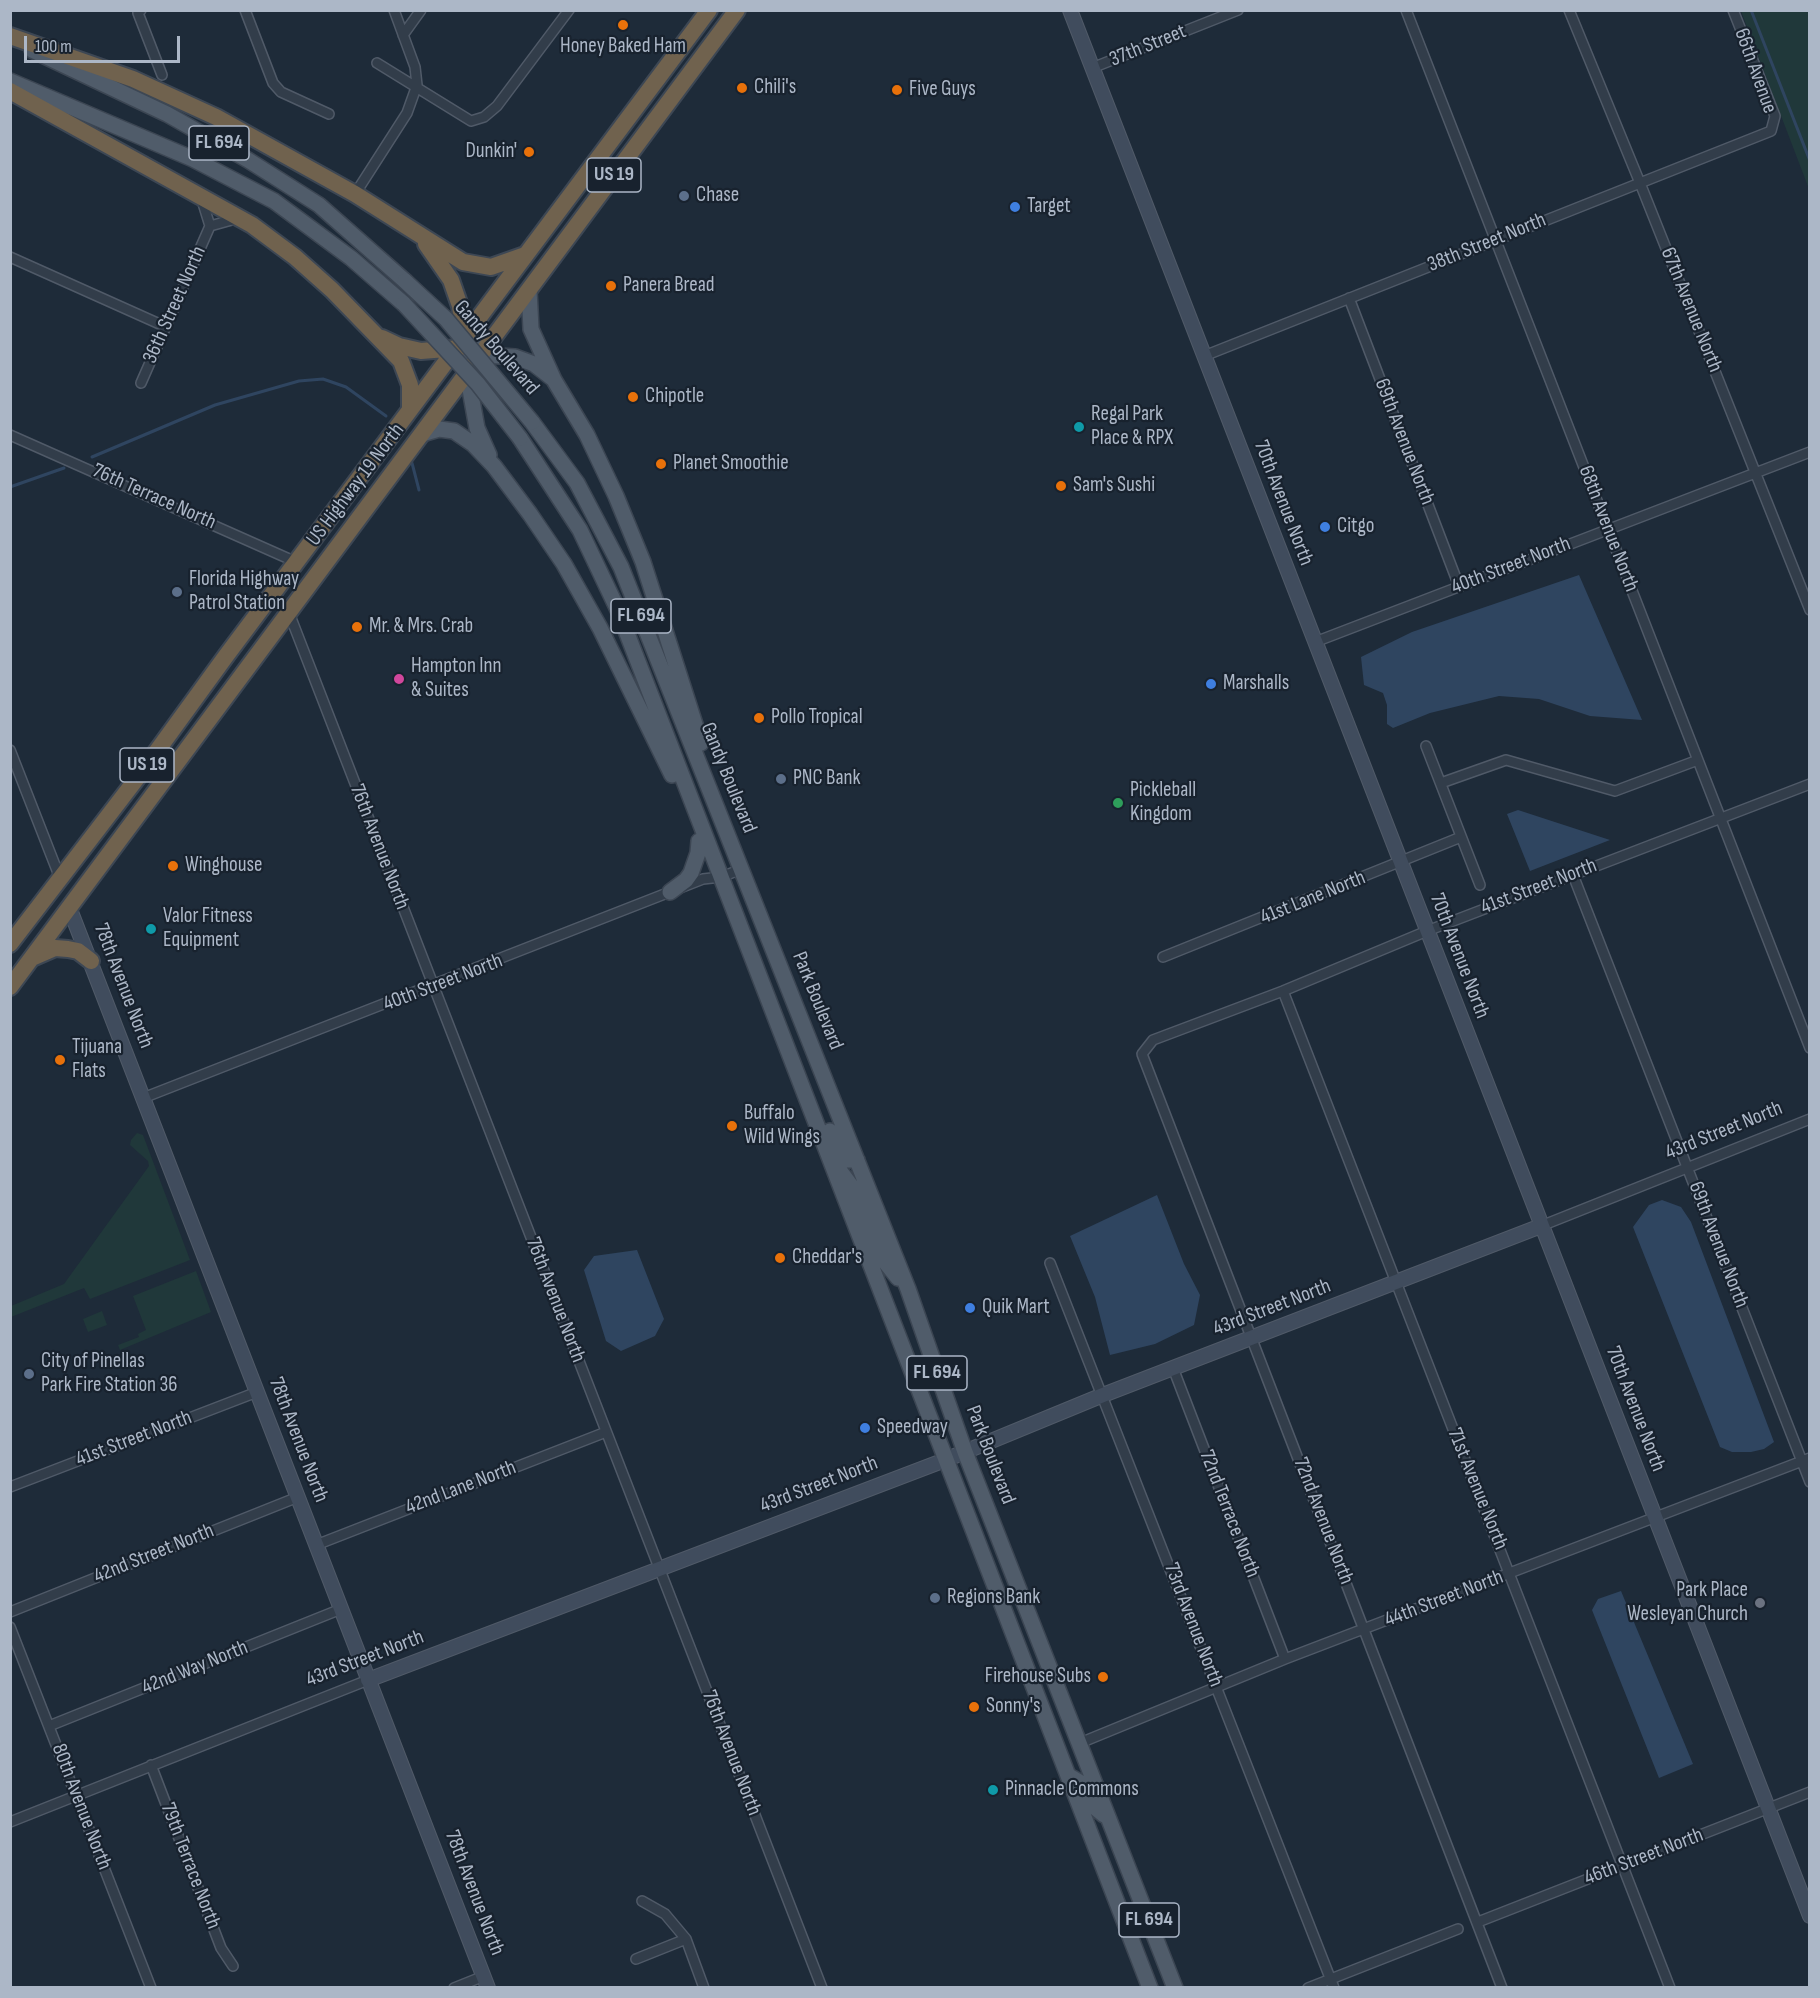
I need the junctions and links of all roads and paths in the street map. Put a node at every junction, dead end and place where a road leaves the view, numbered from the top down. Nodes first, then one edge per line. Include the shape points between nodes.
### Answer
1 (244, 10) edge
2 (394, 10) edge
3 (421, 10) edge
4 (569, 10) edge
5 (709, 10) edge
6 (727, 10) edge
7 (737, 10) edge
8 (1070, 10) edge
9 (1238, 10) edge
10 (1406, 10) edge
11 (1569, 10) edge
12 (1733, 10) edge
13 (140, 12) edge
14 (403, 35) junction
15 (719, 35) junction
16 (10, 36) edge
17 (10, 41) edge
18 (377, 63) dead end
19 (1092, 68) junction
20 (162, 75) dead end
21 (10, 81) edge
22 (417, 85) junction
23 (10, 91) edge
24 (329, 114) dead end
25 (1771, 131) joint
26 (1640, 183) junction
27 (355, 194) junction
28 (201, 197) junction
29 (239, 218) junction
30 (210, 226) junction
31 (415, 232) junction
32 (1496, 240) junction
33 (525, 255) junction
34 (10, 257) edge
35 (529, 290) junction
36 (1349, 298) junction
37 (165, 326) junction
38 (373, 333) junction
39 (467, 351) junction
40 (1204, 356) junction
41 (554, 380) junction
42 (141, 383) dead end
43 (410, 410) junction
44 (422, 434) junction
45 (10, 435) edge
46 (1809, 452) edge
47 (494, 466) junction
48 (1755, 473) junction
49 (1608, 529) junction
50 (296, 562) junction
51 (1459, 586) junction
52 (1809, 610) edge
53 (289, 613) junction
54 (1315, 642) junction
55 (1425, 746) dead end
56 (10, 750) edge
57 (1698, 760) junction
58 (141, 773) junction
59 (1441, 783) junction
60 (1809, 784) edge
61 (1720, 818) junction
62 (724, 824) junction
63 (1461, 837) junction
64 (699, 842) junction
65 (1401, 863) junction
66 (742, 869) junction
67 (1573, 874) junction
68 (721, 877) junction
69 (60, 879) junction
70 (1480, 885) dead end
71 (670, 892) junction
72 (69, 907) junction
73 (1427, 931) junction
74 (10, 944) edge
75 (43, 944) junction
76 (1163, 957) dead end
77 (32, 959) junction
78 (91, 962) junction
79 (10, 987) edge
80 (433, 987) junction
81 (1283, 991) junction
82 (771, 1007) junction
83 (1809, 1048) edge
84 (1142, 1054) joint
85 (143, 1098) junction
86 (1809, 1119) edge
87 (856, 1160) junction
88 (1688, 1168) junction
89 (836, 1173) junction
90 (1541, 1226) junction
91 (1050, 1263) dead end
92 (1394, 1283) junction
93 (908, 1289) junction
94 (1252, 1338) junction
95 (1173, 1368) junction
96 (257, 1392) junction
97 (1103, 1395) junction
98 (606, 1432) junction
99 (966, 1452) junction
100 (945, 1460) junction
101 (1805, 1460) edge
102 (1809, 1482) edge
103 (10, 1486) edge
104 (298, 1497) junction
105 (1654, 1517) junction
106 (316, 1545) junction
107 (659, 1568) junction
108 (1510, 1573) junction
109 (341, 1609) junction
110 (10, 1612) edge
111 (10, 1627) edge
112 (1365, 1629) junction
113 (21, 1653) junction
114 (10, 1656) edge
115 (1285, 1659) junction
116 (369, 1680) junction
117 (1217, 1687) junction
118 (1039, 1701) junction
119 (49, 1726) junction
120 (1080, 1743) junction
121 (152, 1765) junction
122 (1068, 1775) junction
123 (1809, 1792) edge
124 (77, 1797) junction
125 (1767, 1809) junction
126 (1109, 1818) junction
127 (10, 1822) edge
128 (1623, 1865) junction
129 (642, 1901) dead end
130 (1809, 1916) edge
131 (1478, 1922) junction
132 (1458, 1929) dead end
133 (686, 1939) junction
134 (636, 1959) dead end
135 (233, 1965) dead end
136 (486, 1982) edge
137 (1332, 1983) edge
138 (822, 1986) edge
139 (151, 1988) edge
140 (454, 1988) edge
141 (704, 1988) edge
142 (811, 1988) edge
143 (1150, 1988) edge
144 (1175, 1988) edge
145 (1308, 1988) edge
146 (1502, 1988) edge
147 (1670, 1988) edge

1 - 24 street via 280,92
2 - 14 street
3 - 14 street
4 - 22 street via 484,117 471,121
5 - 33 highway, US Highway 19 North / US 19
6 - 15 highway
7 - 15 highway, US 19
8 - 19 street, 70th Avenue North
9 - 19 street, 37th Street
10 - 32 street, 68th Avenue North
11 - 26 street, 67th Avenue North
12 - 25 street, 66th Avenue via 1775,116
13 - 20 street
14 - 22 street
15 - 35 highway, US 19
16 - 27 highway via 133,79 216,117
17 - 62 main road, Gandy Boulevard / FL 694, bridge via 167,114 319,205 446,320 532,422 577,483 621,567
18 - 22 street
19 - 40 street, 70th Avenue North
21 - 68 main road, Gandy Boulevard / FL 694, bridge via 193,159 274,201 351,258 404,304 471,376 520,438 580,530 618,610
22 - 27 street via 407,113
23 - 28 highway
25 - 26 street, 38th Street North
26 - 32 street, 38th Street North
26 - 48 street, 67th Avenue North
27 - 31 highway
28 - 29 highway
28 - 30 street, 36th Street North
29 - 30 street, 36th Street North
29 - 38 highway via 295,257
30 - 37 street, 36th Street North
31 - 33 highway via 463,262 478,266 501,265
31 - 39 highway via 451,280
32 - 36 street, 38th Street North
32 - 49 street, 68th Avenue North
33 - 39 highway, US Highway 19 North / US 19 via 479,318
34 - 37 street
35 - 39 highway, US 19 via 496,334
35 - 41 main road via 531,329
36 - 40 street, 38th Street North
36 - 51 street, 69th Avenue North
37 - 42 street, 36th Street North
38 - 39 highway via 399,346 421,351
38 - 43 highway via 400,361 406,373
39 - 41 main road via 515,357 534,364
39 - 43 highway, US Highway 19 North / US 19 via 443,366
39 - 44 highway, US Highway 19 North / US 19 via 456,388
39 - 47 main road via 477,428
40 - 54 street, 70th Avenue North
41 - 62 main road via 587,435 639,551
43 - 50 highway, US Highway 19 North / US 19
44 - 47 main road via 439,429 454,431
44 - 53 highway, US Highway 19 North / US 19
45 - 50 street, 76th Terrace North
46 - 48 street, 40th Street North
47 - 64 main road via 564,564 595,619 637,700
48 - 49 street, 40th Street North
48 - 52 street, 67th Avenue North
49 - 51 street, 40th Street North
49 - 57 street, 68th Avenue North
50 - 58 highway, US Highway 19 North / US 19
51 - 54 street, 40th Street North
53 - 72 highway, US Highway 19 North / US 19
53 - 80 street, 76th Avenue North
54 - 65 street, 70th Avenue North
55 - 59 street
56 - 69 street
57 - 59 street via 1616,791 1506,760
57 - 61 street, 68th Avenue North
58 - 69 highway, US Highway 19 North / US 19
58 - 72 highway via 137,790 71,884
59 - 63 street
60 - 61 street, 41st Street North
61 - 67 street, 41st Street North
61 - 83 street, 68th Avenue North
62 - 66 main road, Gandy Boulevard / FL 694
63 - 65 street, 41st Lane North
63 - 70 street
64 - 68 main road via 707,861
64 - 71 main road via 691,873
65 - 73 street, 70th Avenue North
65 - 76 street, 41st Lane North
66 - 68 street, 40th Street North
66 - 87 main road, Park Boulevard / FL 694
67 - 73 street, 41st Street North
67 - 88 street, 69th Avenue North
68 - 71 street, 40th Street North via 703,879
68 - 82 main road, Park Boulevard / FL 694
69 - 74 highway, US Highway 19 North / US 19
69 - 75 highway
71 - 80 street, 40th Street North
72 - 75 highway, US Highway 19 North / US 19
72 - 78 street, 78th Avenue North
73 - 81 street, 41st Street North
73 - 90 street, 70th Avenue North
75 - 77 highway, US Highway 19 North / US 19
77 - 78 highway via 55,948 78,951
77 - 79 highway, US Highway 19 North / US 19
78 - 85 street, 78th Avenue North
80 - 85 street, 40th Street North
80 - 98 street, 76th Avenue North
81 - 84 street, 41st Street North via 1153,1040
81 - 92 street, 71st Avenue North
82 - 87 main road via 791,1032 836,1146 847,1160
82 - 89 main road, Park Boulevard / FL 694
84 - 94 street, 72nd Avenue North
85 - 96 street, 78th Avenue North
86 - 88 street, 43rd Street North
87 - 93 main road, Park Boulevard / FL 694
88 - 90 street, 43rd Street North
88 - 101 street, 69th Avenue North
89 - 93 main road via 841,1171 848,1179 878,1253
89 - 100 main road, Park Boulevard / FL 694
90 - 92 street, 43rd Street North
90 - 105 street, 70th Avenue North
91 - 97 street, 73rd Avenue North
92 - 94 street, 43rd Street North
92 - 108 street, 71st Avenue North
93 - 99 main road, Park Boulevard / FL 694
94 - 95 street, 43rd Street North
94 - 112 street, 72nd Avenue North
95 - 97 street, 43rd Street North
95 - 115 street, 72nd Terrace North
96 - 103 street, 41st Street North
96 - 104 street, 78th Avenue North
97 - 99 street, 43rd Street North
97 - 117 street, 73rd Avenue North
98 - 106 street, 42nd Lane North
98 - 107 street, 76th Avenue North
99 - 100 street, 43rd Street North
99 - 120 main road, Park Boulevard / FL 694
100 - 107 street, 43rd Street North
100 - 118 main road, Park Boulevard / FL 694
101 - 102 street, 69th Avenue North
101 - 105 street, 44th Street North
104 - 106 street, 78th Avenue North
104 - 110 street, 42nd Street North
105 - 108 street, 44th Street North
105 - 125 street, 70th Avenue North
106 - 109 street, 78th Avenue North
107 - 116 street, 43rd Street North
107 - 138 street, 76th Avenue North
108 - 112 street, 44th Street North
108 - 128 street, 71st Avenue North
109 - 116 street, 78th Avenue North
109 - 119 street, 42nd Way North
111 - 113 street, 80th Avenue North
112 - 115 street, 44th Street North
112 - 131 street, 72nd Avenue North
113 - 114 street
113 - 119 street, 80th Avenue North
115 - 117 street, 44th Street North
116 - 121 street, 43rd Street North
116 - 136 street, 78th Avenue North
117 - 120 street, 44th Street North
117 - 137 street, 73rd Avenue North
118 - 120 main road via 1050,1708 1064,1734
118 - 122 main road, Park Boulevard / FL 694
119 - 124 street, 80th Avenue North
120 - 126 main road, Park Boulevard / FL 694
121 - 124 street, 43rd Street North
121 - 135 street, 79th Terrace North via 221,1948
122 - 126 main road via 1081,1783 1093,1806
122 - 143 main road, Park Boulevard / FL 694
123 - 125 street, 46th Street North
124 - 127 street, 43rd Street North
124 - 139 street, 80th Avenue North
125 - 128 street, 46th Street North
125 - 130 street, 70th Avenue North
126 - 144 main road, Park Boulevard / FL 694
128 - 131 street, 46th Street North
128 - 147 street, 71st Avenue North
129 - 133 street via 665,1914
131 - 146 street, 72nd Avenue North
132 - 137 street
133 - 134 street
133 - 141 street
136 - 140 street
137 - 145 street
138 - 142 street

